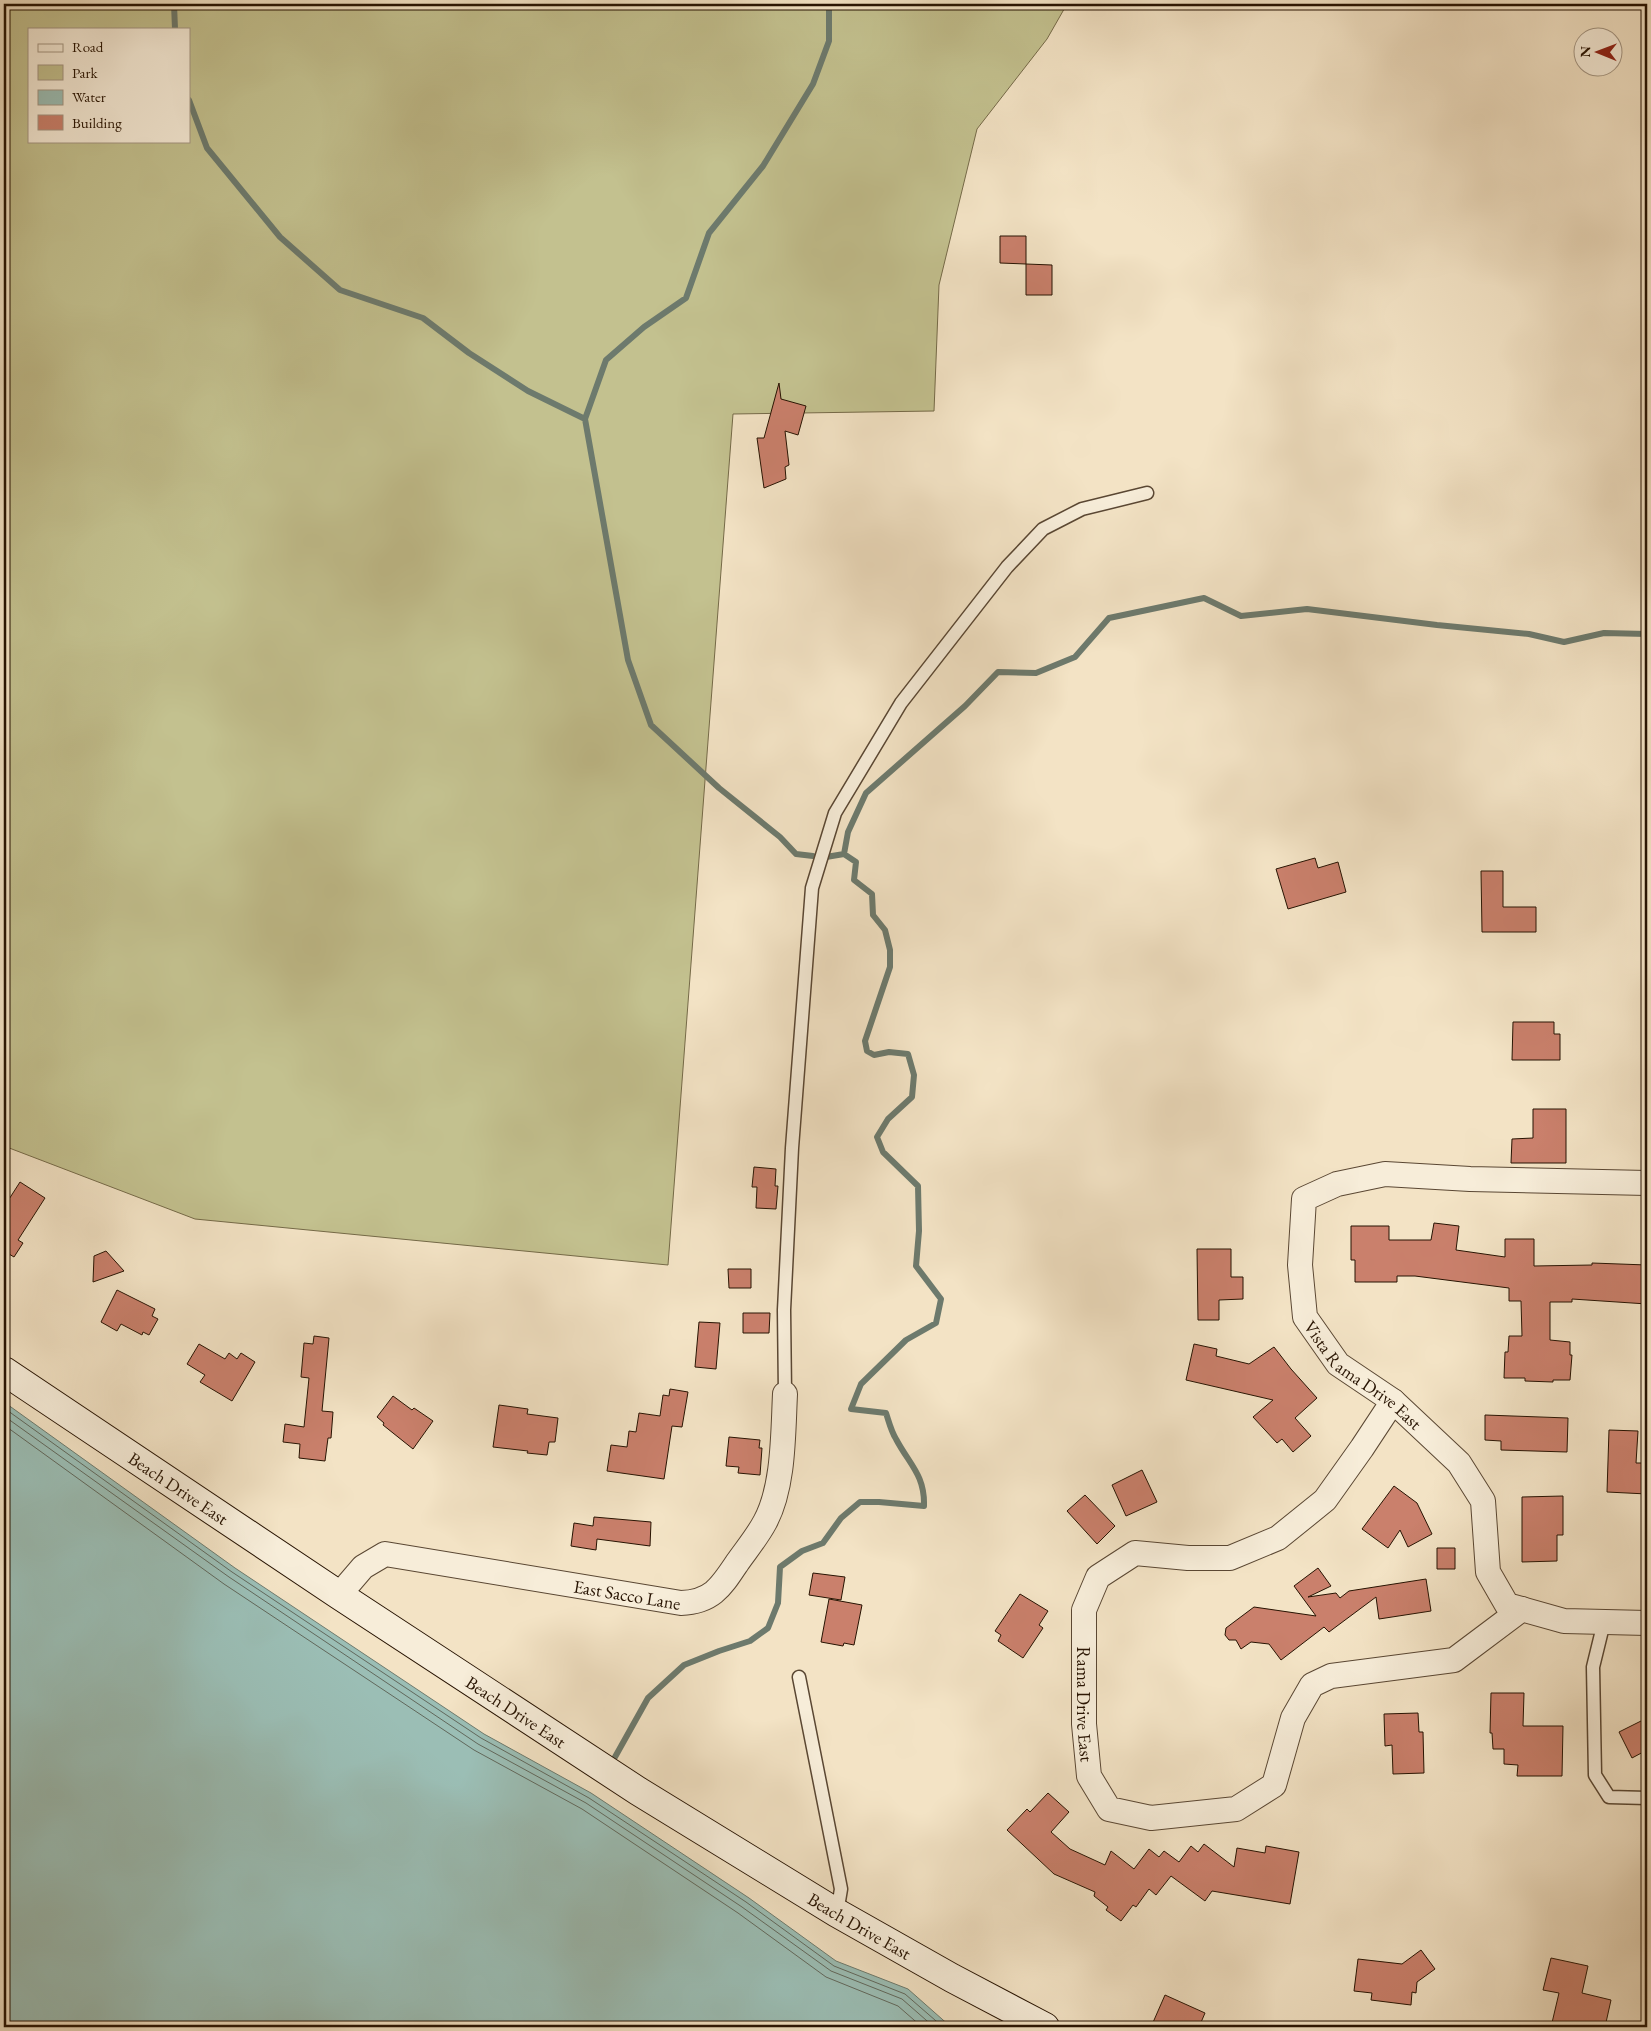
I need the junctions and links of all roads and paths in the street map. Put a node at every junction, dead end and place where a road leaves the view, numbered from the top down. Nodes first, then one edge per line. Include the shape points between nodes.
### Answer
1 (1147, 493) dead end
2 (1647, 1183) edge
3 (4, 1371) edge
4 (785, 1394) joint
5 (1393, 1400) junction
6 (339, 1595) junction
7 (1522, 1609) junction
8 (1604, 1622) junction
9 (1647, 1623) edge
10 (799, 1677) dead end
11 (1647, 1798) edge
12 (837, 1913) junction
13 (1045, 2027) edge

1 - 4 lane via 1082,509 1043,530 1007,568 901,703 834,814 812,888 792,1148 784,1310
2 - 5 street, Vista Rama Drive East via 1385,1174 1337,1184 1304,1198 1300,1265 1305,1317 1338,1364
3 - 6 main road, Beach Drive East
4 - 6 street, East Sacco Lane via 782,1454 771,1508 722,1586 707,1598 681,1603 385,1554 364,1566
5 - 7 street, Vista Rama Drive East via 1458,1463 1483,1501 1488,1572 1507,1605
5 - 7 street, Rama Drive East via 1325,1500 1278,1538 1230,1558 1136,1553 1098,1577 1084,1610 1084,1724 1090,1776 1109,1809 1151,1818 1236,1809 1274,1785 1293,1718 1312,1685 1331,1676 1454,1660
6 - 12 main road, Beach Drive East via 638,1791
7 - 8 street, Vista Rama Drive East via 1564,1621
8 - 9 street, Vista Rama Drive East
8 - 11 lane via 1593,1667 1595,1775 1609,1796
10 - 12 lane via 841,1889
12 - 13 main road, Beach Drive East

